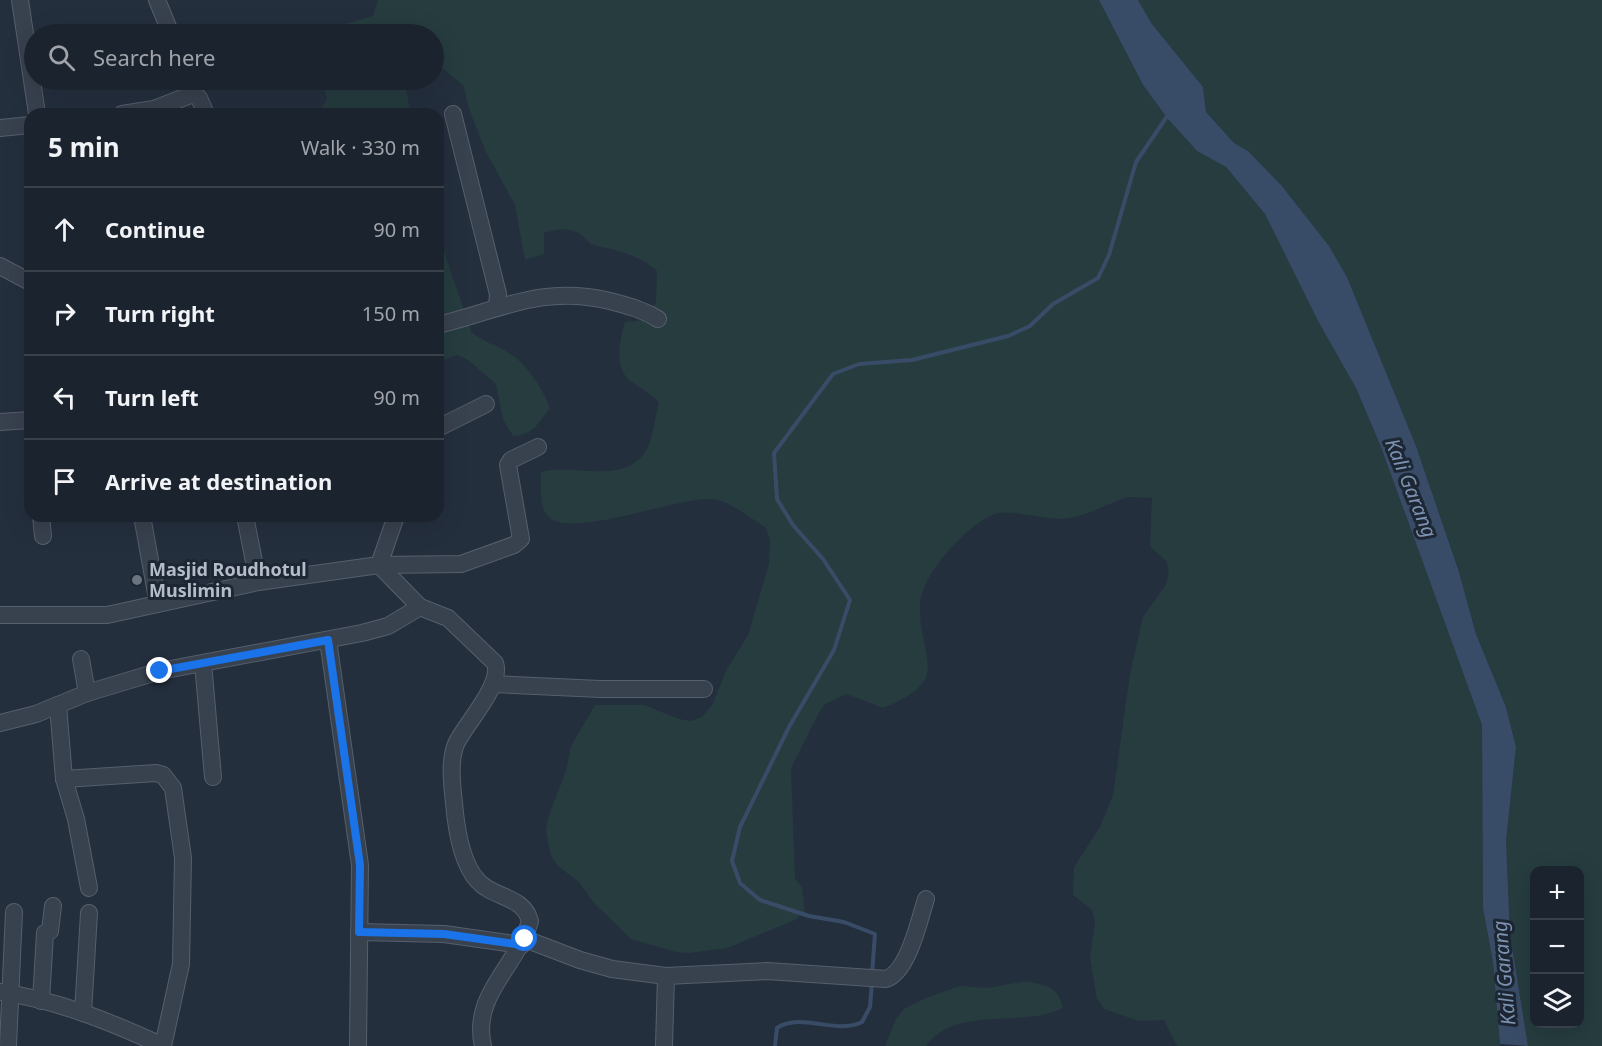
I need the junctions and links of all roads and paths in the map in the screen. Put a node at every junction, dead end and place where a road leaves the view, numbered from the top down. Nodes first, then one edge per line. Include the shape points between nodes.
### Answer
1 (20, 0) edge
2 (157, 0) edge
3 (167, 24) edge
4 (24, 27) edge
5 (33, 90) edge
6 (187, 90) edge
7 (194, 90) edge
8 (36, 108) edge
9 (155, 108) edge
10 (203, 108) edge
11 (453, 114) dead end
12 (24, 126) edge
13 (0, 128) edge
14 (0, 266) edge
15 (24, 279) edge
16 (497, 307) junction
17 (658, 320) dead end
18 (444, 323) edge
19 (486, 404) dead end
20 (24, 420) edge
21 (0, 422) edge
22 (444, 425) edge
23 (538, 447) dead end
24 (42, 522) edge
25 (143, 522) edge
26 (246, 522) edge
27 (394, 522) edge
28 (43, 536) dead end
29 (380, 565) junction
30 (258, 582) junction
31 (158, 604) junction
32 (420, 607) junction
33 (0, 615) edge
34 (328, 640) junction
35 (81, 659) dead end
36 (203, 663) junction
37 (493, 684) junction
38 (704, 689) dead end
39 (87, 693) junction
40 (58, 705) junction
41 (0, 723) edge
42 (213, 777) dead end
43 (64, 779) junction
44 (89, 888) dead end
45 (926, 899) dead end
46 (53, 906) dead end
47 (14, 912) dead end
48 (89, 913) dead end
49 (359, 932) junction
50 (523, 942) junction
51 (666, 975) junction
52 (4, 993) edge
53 (41, 1001) junction
54 (83, 1013) junction
55 (8, 1046) edge
56 (163, 1046) edge
57 (358, 1046) edge
58 (483, 1046) edge
59 (664, 1046) edge

1 - 4 street
2 - 3 street
5 - 8 street
6 - 9 street
7 - 10 street
11 - 16 street via 498,294
12 - 13 street
14 - 15 street
16 - 17 street via 536,296 582,295 643,309
16 - 18 street
19 - 22 street
20 - 21 street
23 - 29 street via 508,465 521,539 514,545 461,564
24 - 28 street
25 - 31 street
26 - 30 street
27 - 29 street
29 - 30 street
29 - 32 street
30 - 31 street
31 - 33 street via 107,615
32 - 34 street via 388,626
32 - 37 street via 448,618 495,663 497,674
34 - 36 street
34 - 49 street via 360,865
35 - 39 street
36 - 39 street via 160,671
36 - 42 street
37 - 38 street
37 - 50 street via 456,744 452,758 454,805 471,872 488,890 525,908 530,921
39 - 40 street
40 - 41 street
40 - 43 street
43 - 44 street via 80,835
43 - 56 street via 156,773 173,788 183,858 184,916 181,964
45 - 51 street via 903,963 893,977 767,971
46 - 53 street via 50,931 45,933
47 - 52 street
48 - 54 street
49 - 50 street via 444,934
49 - 57 street
50 - 51 street via 612,969
50 - 58 street via 484,1004
51 - 59 street
52 - 53 street
52 - 55 street
53 - 54 street
54 - 56 street

